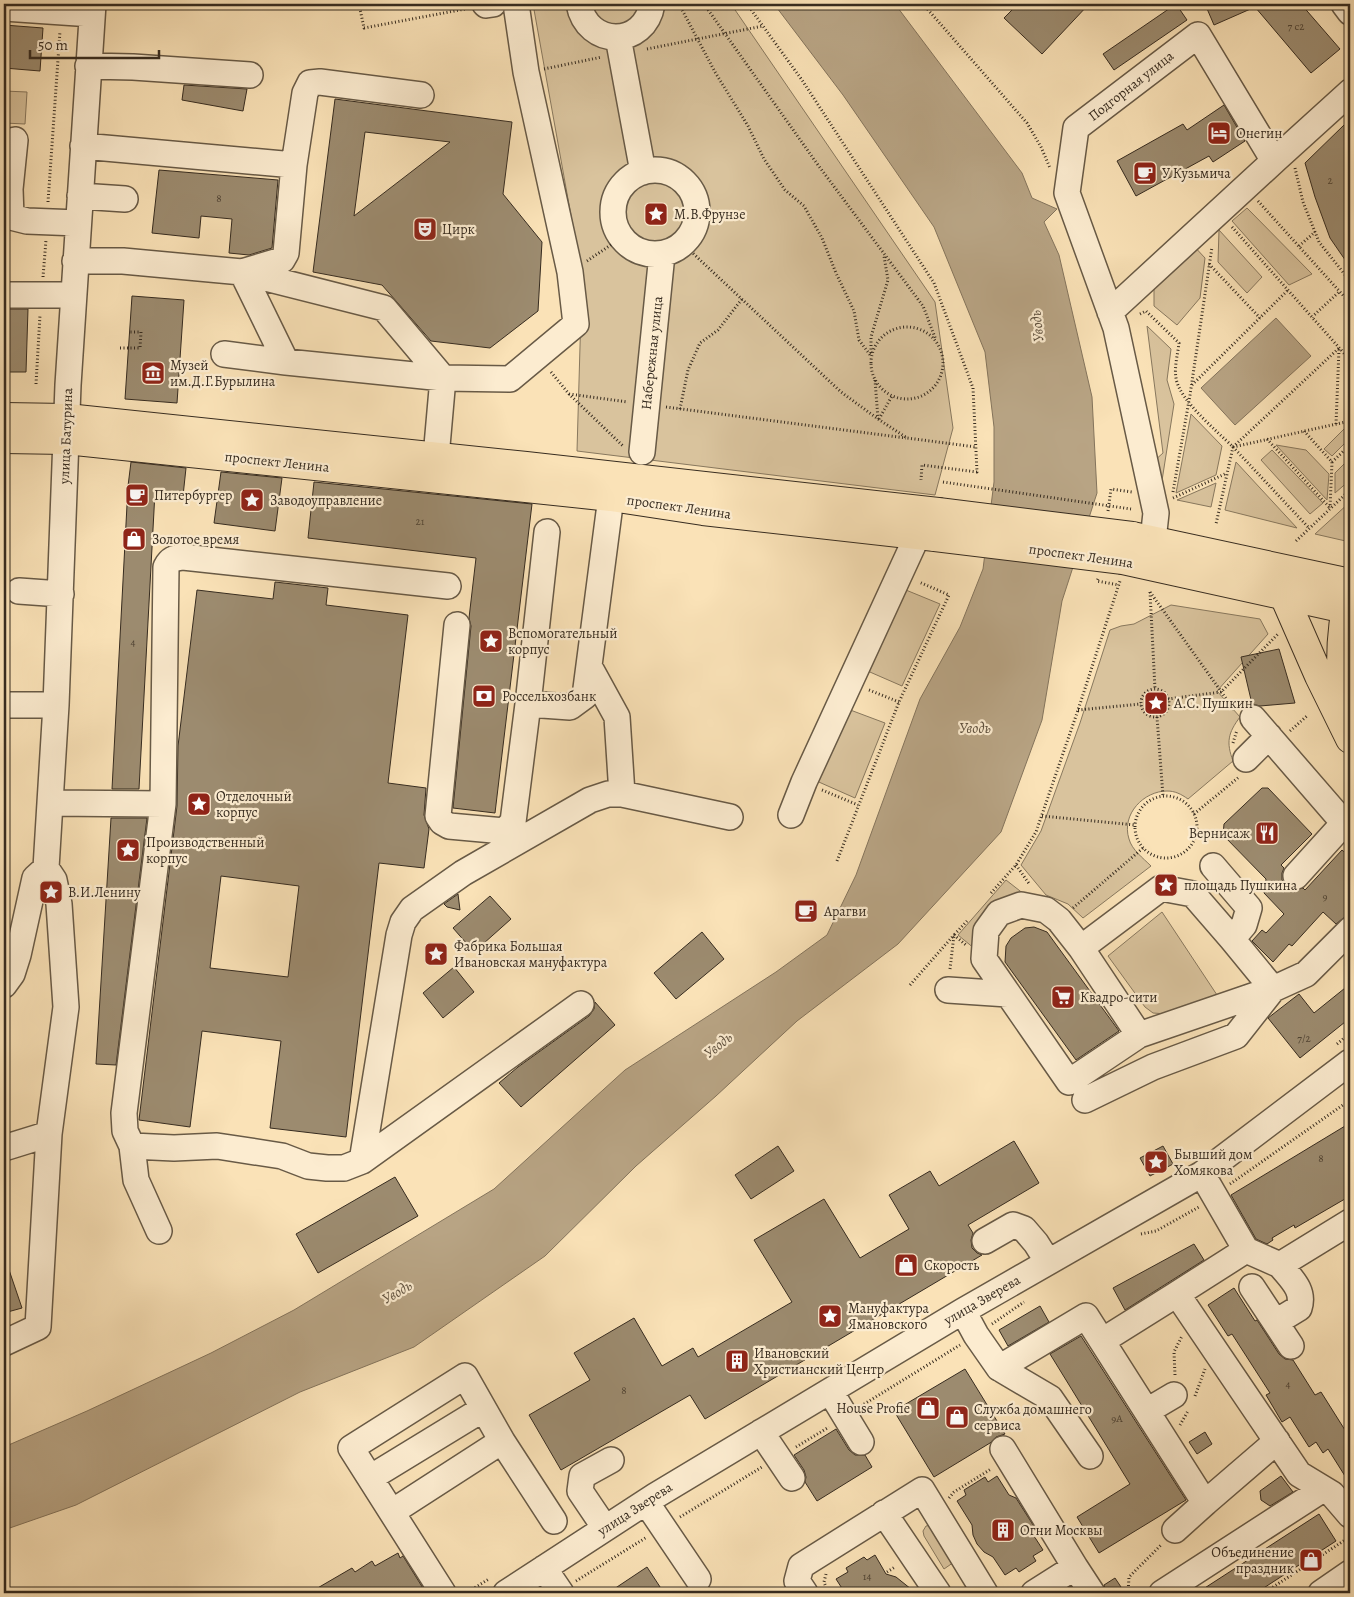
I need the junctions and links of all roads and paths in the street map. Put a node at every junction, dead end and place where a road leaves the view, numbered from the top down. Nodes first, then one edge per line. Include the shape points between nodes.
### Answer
1 (359, 4) edge
2 (488, 4) edge
3 (516, 4) edge
4 (579, 4) edge
5 (652, 4) edge
6 (679, 4) edge
7 (704, 4) edge
8 (747, 4) edge
9 (1344, 4) edge
10 (4, 8) edge
11 (93, 9) edge
12 (61, 12) junction
13 (1350, 12) edge
14 (763, 26) junction
15 (724, 34) junction
16 (698, 38) junction
17 (620, 46) junction
18 (88, 66) junction
19 (546, 68) dead end
20 (250, 75) dead end
21 (1350, 92) edge
22 (421, 95) dead end
23 (15, 140) dead end
24 (83, 146) junction
25 (1284, 164) junction
26 (294, 165) junction
27 (642, 172) junction
28 (80, 196) junction
29 (125, 199) dead end
30 (1257, 200) dead end
31 (1219, 211) junction
32 (47, 221) junction
33 (78, 223) junction
34 (1316, 232) junction
35 (621, 238) junction
36 (1212, 246) dead end
37 (1299, 246) junction
38 (664, 251) junction
39 (597, 254) dead end
40 (884, 256) junction
41 (75, 261) junction
42 (1209, 264) junction
43 (242, 272) junction
44 (1350, 281) edge
45 (1288, 290) junction
46 (1340, 291) junction
47 (4, 295) edge
48 (42, 296) junction
49 (73, 296) junction
50 (742, 299) junction
51 (1350, 303) edge
52 (1146, 311) dead end
53 (1110, 312) junction
54 (1312, 317) junction
55 (1260, 318) junction
56 (130, 332) dead end
57 (936, 340) junction
58 (120, 348) dead end
59 (1339, 348) junction
60 (224, 354) dead end
61 (871, 356) junction
62 (1350, 360) edge
63 (286, 362) junction
64 (443, 378) junction
65 (557, 380) dead end
66 (875, 380) junction
67 (36, 384) dead end
68 (1191, 385) junction
69 (569, 394) junction
70 (892, 396) junction
71 (1189, 403) junction
72 (639, 404) junction
73 (680, 409) junction
74 (4, 417) edge
75 (878, 419) junction
76 (1350, 421) edge
77 (1336, 424) junction
78 (66, 429) junction
79 (1304, 431) junction
80 (907, 438) junction
81 (4, 439) edge
82 (1267, 439) junction
83 (1350, 445) edge
84 (1232, 447) junction
85 (976, 448) junction
86 (635, 451) joint
87 (436, 457) junction
88 (1332, 462) junction
89 (1227, 473) junction
90 (921, 480) dead end
91 (943, 482) dead end
92 (1111, 489) dead end
93 (1350, 490) edge
94 (1134, 492) dead end
95 (611, 497) junction
96 (1172, 498) junction
97 (1171, 507) dead end
98 (1330, 508) junction
99 (1131, 509) dead end
100 (1216, 524) dead end
101 (930, 528) junction
102 (1309, 528) junction
103 (547, 532) dead end
104 (1296, 541) dead end
105 (1136, 545) junction
106 (914, 580) dead end
107 (1098, 581) dead end
108 (1350, 583) edge
109 (448, 586) dead end
110 (19, 591) dead end
111 (1150, 592) dead end
112 (61, 594) junction
113 (1284, 596) junction
114 (1349, 603) edge
115 (457, 625) dead end
116 (1280, 632) dead end
117 (589, 666) junction
118 (863, 687) dead end
119 (1155, 689) junction
120 (1168, 699) junction
121 (899, 702) junction
122 (528, 704) junction
123 (1141, 704) junction
124 (4, 705) edge
125 (56, 705) junction
126 (1078, 710) junction
127 (1156, 717) junction
128 (1350, 722) edge
129 (1350, 739) edge
130 (1246, 759) dead end
131 (816, 787) dead end
132 (622, 794) junction
133 (1163, 796) junction
134 (50, 802) junction
135 (163, 804) junction
136 (858, 805) junction
137 (790, 815) dead end
138 (1042, 816) junction
139 (730, 817) dead end
140 (1347, 824) edge
141 (1135, 825) junction
142 (1143, 848) junction
143 (837, 861) dead end
144 (1213, 866) dead end
145 (46, 868) junction
146 (1296, 876) dead end
147 (985, 900) dead end
148 (973, 914) dead end
149 (1059, 920) junction
150 (1350, 930) edge
151 (954, 935) junction
152 (1232, 939) junction
153 (1081, 948) junction
154 (4, 985) edge
155 (910, 985) dead end
156 (1273, 989) junction
157 (948, 990) joint
158 (1008, 994) junction
159 (581, 1004) dead end
160 (1139, 1035) junction
161 (1350, 1062) edge
162 (1085, 1100) dead end
163 (1350, 1100) edge
164 (49, 1134) junction
165 (132, 1146) junction
166 (4, 1148) edge
167 (362, 1162) junction
168 (1208, 1184) junction
169 (1350, 1222) edge
170 (159, 1231) dead end
171 (1138, 1234) dead end
172 (985, 1241) dead end
173 (1246, 1250) junction
174 (1048, 1262) junction
175 (1280, 1265) junction
176 (1252, 1287) dead end
177 (1177, 1294) junction
178 (1025, 1301) dead end
179 (963, 1310) junction
180 (1276, 1322) junction
181 (976, 1335) junction
182 (1102, 1341) junction
183 (4, 1343) edge
184 (1291, 1346) dead end
185 (1000, 1368) junction
186 (830, 1390) junction
187 (1174, 1395) dead end
188 (483, 1408) junction
189 (1147, 1411) junction
190 (846, 1416) junction
191 (761, 1432) junction
192 (502, 1441) junction
193 (1277, 1441) junction
194 (861, 1442) dead end
195 (1090, 1456) dead end
196 (998, 1458) joint
197 (611, 1460) dead end
198 (784, 1468) junction
199 (370, 1478) junction
200 (1323, 1489) junction
201 (948, 1501) dead end
202 (646, 1502) junction
203 (1205, 1503) junction
204 (392, 1512) junction
205 (884, 1513) junction
206 (554, 1521) dead end
207 (605, 1528) junction
208 (663, 1528) junction
209 (1175, 1530) joint
210 (1350, 1533) edge
211 (1075, 1567) junction
212 (544, 1568) junction
213 (833, 1568) dead end
214 (1350, 1573) edge
215 (698, 1579) dead end
216 (561, 1592) edge
217 (444, 1593) edge
218 (506, 1593) edge
219 (805, 1593) edge
220 (828, 1593) edge
221 (938, 1593) edge
222 (985, 1593) edge
223 (1034, 1593) edge
224 (1092, 1593) edge
225 (1128, 1593) edge
226 (1162, 1593) edge
227 (1264, 1593) edge
228 (1321, 1593) edge

1 - 2 path via 364,28
3 - 64 street via 526,72 570,272 576,324 510,379
4 - 17 street via 584,19 595,31 610,37
5 - 17 street via 646,21
6 - 16 path
7 - 15 path
8 - 14 path
9 - 13 street
10 - 12 street
11 - 12 street
11 - 18 street, улица Батурина
12 - 32 path
14 - 15 path
14 - 85 path via 802,80 934,283 973,388
15 - 16 path
15 - 40 path
16 - 17 path
16 - 61 path via 764,159 785,190 804,206 822,238 854,311 859,340
17 - 19 path
17 - 27 street
18 - 20 street
18 - 24 street, улица Батурина
21 - 25 street
22 - 26 street via 310,83 305,93
23 - 32 street via 11,217
24 - 26 street
24 - 28 street, улица Батурина
25 - 31 street
25 - 34 path
25 - 53 street, Подгорная улица via 1198,35 1076,128 1067,194
26 - 43 street via 286,253 282,260
27 - 35 street via 625,182 614,199 613,220
27 - 38 street via 662,170 671,173 692,191 697,210 694,229
28 - 29 street
28 - 33 street, улица Батурина
30 - 37 path
31 - 45 path
31 - 53 street
32 - 33 street
32 - 48 path
33 - 41 street, улица Батурина
34 - 37 path
34 - 44 path via 1319,242
35 - 38 street via 632,248
35 - 39 path
36 - 42 path
37 - 46 path
38 - 50 path
38 - 72 street, Набережная улица
40 - 57 path via 923,306
40 - 61 path via 888,280 871,337
41 - 43 street via 123,261
41 - 49 street, улица Батурина
42 - 55 path
42 - 68 path
43 - 63 street
43 - 64 street via 384,308
45 - 54 path
45 - 55 path
46 - 51 path
46 - 54 path
47 - 48 street
48 - 49 street
48 - 67 path
49 - 78 street, улица Батурина
50 - 73 path via 718,330 700,343 688,370
50 - 75 path via 841,392
52 - 71 path via 1179,343 1176,378
53 - 105 street, Подгорная улица via 1156,513
54 - 59 path
55 - 68 path
56 - 58 path via 141,332 140,348
57 - 61 path via 916,328 893,329 875,345
57 - 70 path via 942,363 935,385 916,398
59 - 62 path
59 - 77 path
59 - 84 path
60 - 63 street
61 - 66 path
63 - 64 street
64 - 87 street
65 - 69 path
66 - 70 path
66 - 75 path
68 - 71 path
69 - 72 path
69 - 86 path
70 - 75 path
71 - 84 path
71 - 96 path
72 - 73 path
72 - 86 street, Набережная улица
73 - 80 path
74 - 78 main road, проспект Ленина
75 - 80 path
76 - 77 path
77 - 79 path
78 - 81 main road, проспект Ленина
78 - 87 main road, проспект Ленина
78 - 95 main road, проспект Ленина
78 - 112 street, улица Батурина
79 - 82 path
79 - 88 path
80 - 85 path
82 - 84 path
82 - 98 path
83 - 88 path
84 - 89 path
84 - 102 path
85 - 90 path via 977,472 922,465
87 - 101 main road, проспект Ленина
88 - 98 path
89 - 96 path
89 - 100 path
91 - 99 path, bridge
92 - 94 path
93 - 98 path
95 - 101 main road, проспект Ленина via 703,511
95 - 117 street
96 - 97 path
98 - 102 path
101 - 105 main road, проспект Ленина, bridge
101 - 137 street via 914,543
102 - 104 path
103 - 122 street
105 - 108 main road, проспект Ленина
105 - 113 main road, проспект Ленина
106 - 121 path via 949,595
107 - 126 path via 1119,585
109 - 135 street via 183,557 169,561 166,567
110 - 112 street
111 - 119 path
112 - 125 street, улица Батурина
113 - 114 main road, проспект Ленина
113 - 129 main road
114 - 128 main road via 1340,663
115 - 122 street via 438,816 442,822 449,826 504,831 513,822
116 - 120 path via 1221,692
117 - 122 street via 585,696 570,707
117 - 132 street via 617,717
118 - 121 path
119 - 120 path
119 - 123 path via 1143,696
120 - 127 path via 1168,709
121 - 136 path
123 - 126 path
123 - 127 path via 1144,713
124 - 125 street
125 - 134 street, улица Батурина
126 - 138 path
127 - 133 path
130 - 140 street via 1261,727
131 - 136 path
132 - 139 street
132 - 167 street via 608,794 590,800 463,873 412,909 399,935
133 - 141 path via 1144,805
133 - 142 path via 1183,800 1194,814 1198,828 1196,838 1182,854 1172,858 1152,855
134 - 135 street
134 - 145 street, улица Батурина
135 - 165 street via 124,1113 125,1130
136 - 143 path
138 - 141 path
138 - 147 path via 1016,865
140 - 146 street
141 - 142 path
142 - 149 path
144 - 152 street via 1249,908 1244,926
145 - 154 street via 34,878 18,955 12,974
145 - 164 street via 54,880 59,904 66,1007
148 - 151 path
149 - 153 street
149 - 158 street via 1046,910 1021,904 999,913 986,930 984,959
150 - 156 street via 1306,974
151 - 155 path
151 - 157 path
152 - 153 street via 1193,894 1161,888
152 - 156 street
153 - 160 street
156 - 160 street
156 - 162 street via 1236,1036 1153,1067
157 - 158 street
158 - 160 street via 1069,1082
159 - 167 street
161 - 168 street, улица Зверева
163 - 168 path
164 - 166 street
164 - 183 street via 38,1327
165 - 167 street via 217,1146 282,1156 308,1166 327,1168 344,1168
165 - 170 street via 136,1180
168 - 171 path via 1198,1207 1156,1231
168 - 173 street
168 - 174 street, улица Зверева
169 - 175 street
172 - 174 street via 1013,1225 1024,1229
173 - 175 street
173 - 177 street
174 - 179 street, улица Зверева
175 - 180 street via 1302,1299 1299,1308
176 - 180 street
177 - 182 street
177 - 193 street
178 - 181 path
179 - 181 street
179 - 186 street, улица Зверева
180 - 184 street
181 - 185 street
181 - 190 path
182 - 185 street via 1086,1316
182 - 189 street
185 - 195 street via 1050,1398
186 - 190 street
186 - 191 street, улица Зверева
187 - 189 street
188 - 192 street
188 - 199 street
188 - 199 street via 465,1376 351,1448
189 - 203 street
190 - 194 street
190 - 198 path
191 - 198 street
191 - 202 street, улица Зверева
192 - 204 street
192 - 206 street
193 - 200 street via 1299,1474
193 - 203 street
196 - 201 path via 954,1492
196 - 211 street
197 - 207 street via 582,1476 580,1491
198 - 208 path
199 - 204 street
200 - 210 street via 1332,1494
200 - 226 street
202 - 207 street, улица Зверева
202 - 208 street
203 - 209 street
204 - 217 street
205 - 219 street via 801,1566 797,1581
205 - 221 street
205 - 222 street via 922,1490
207 - 212 street, улица Зверева
208 - 215 street
208 - 216 path
209 - 225 path via 1129,1577
210 - 227 path
211 - 223 street
211 - 224 street
212 - 216 street
212 - 218 street, улица Зверева
213 - 220 path via 826,1574 824,1582
214 - 228 street

